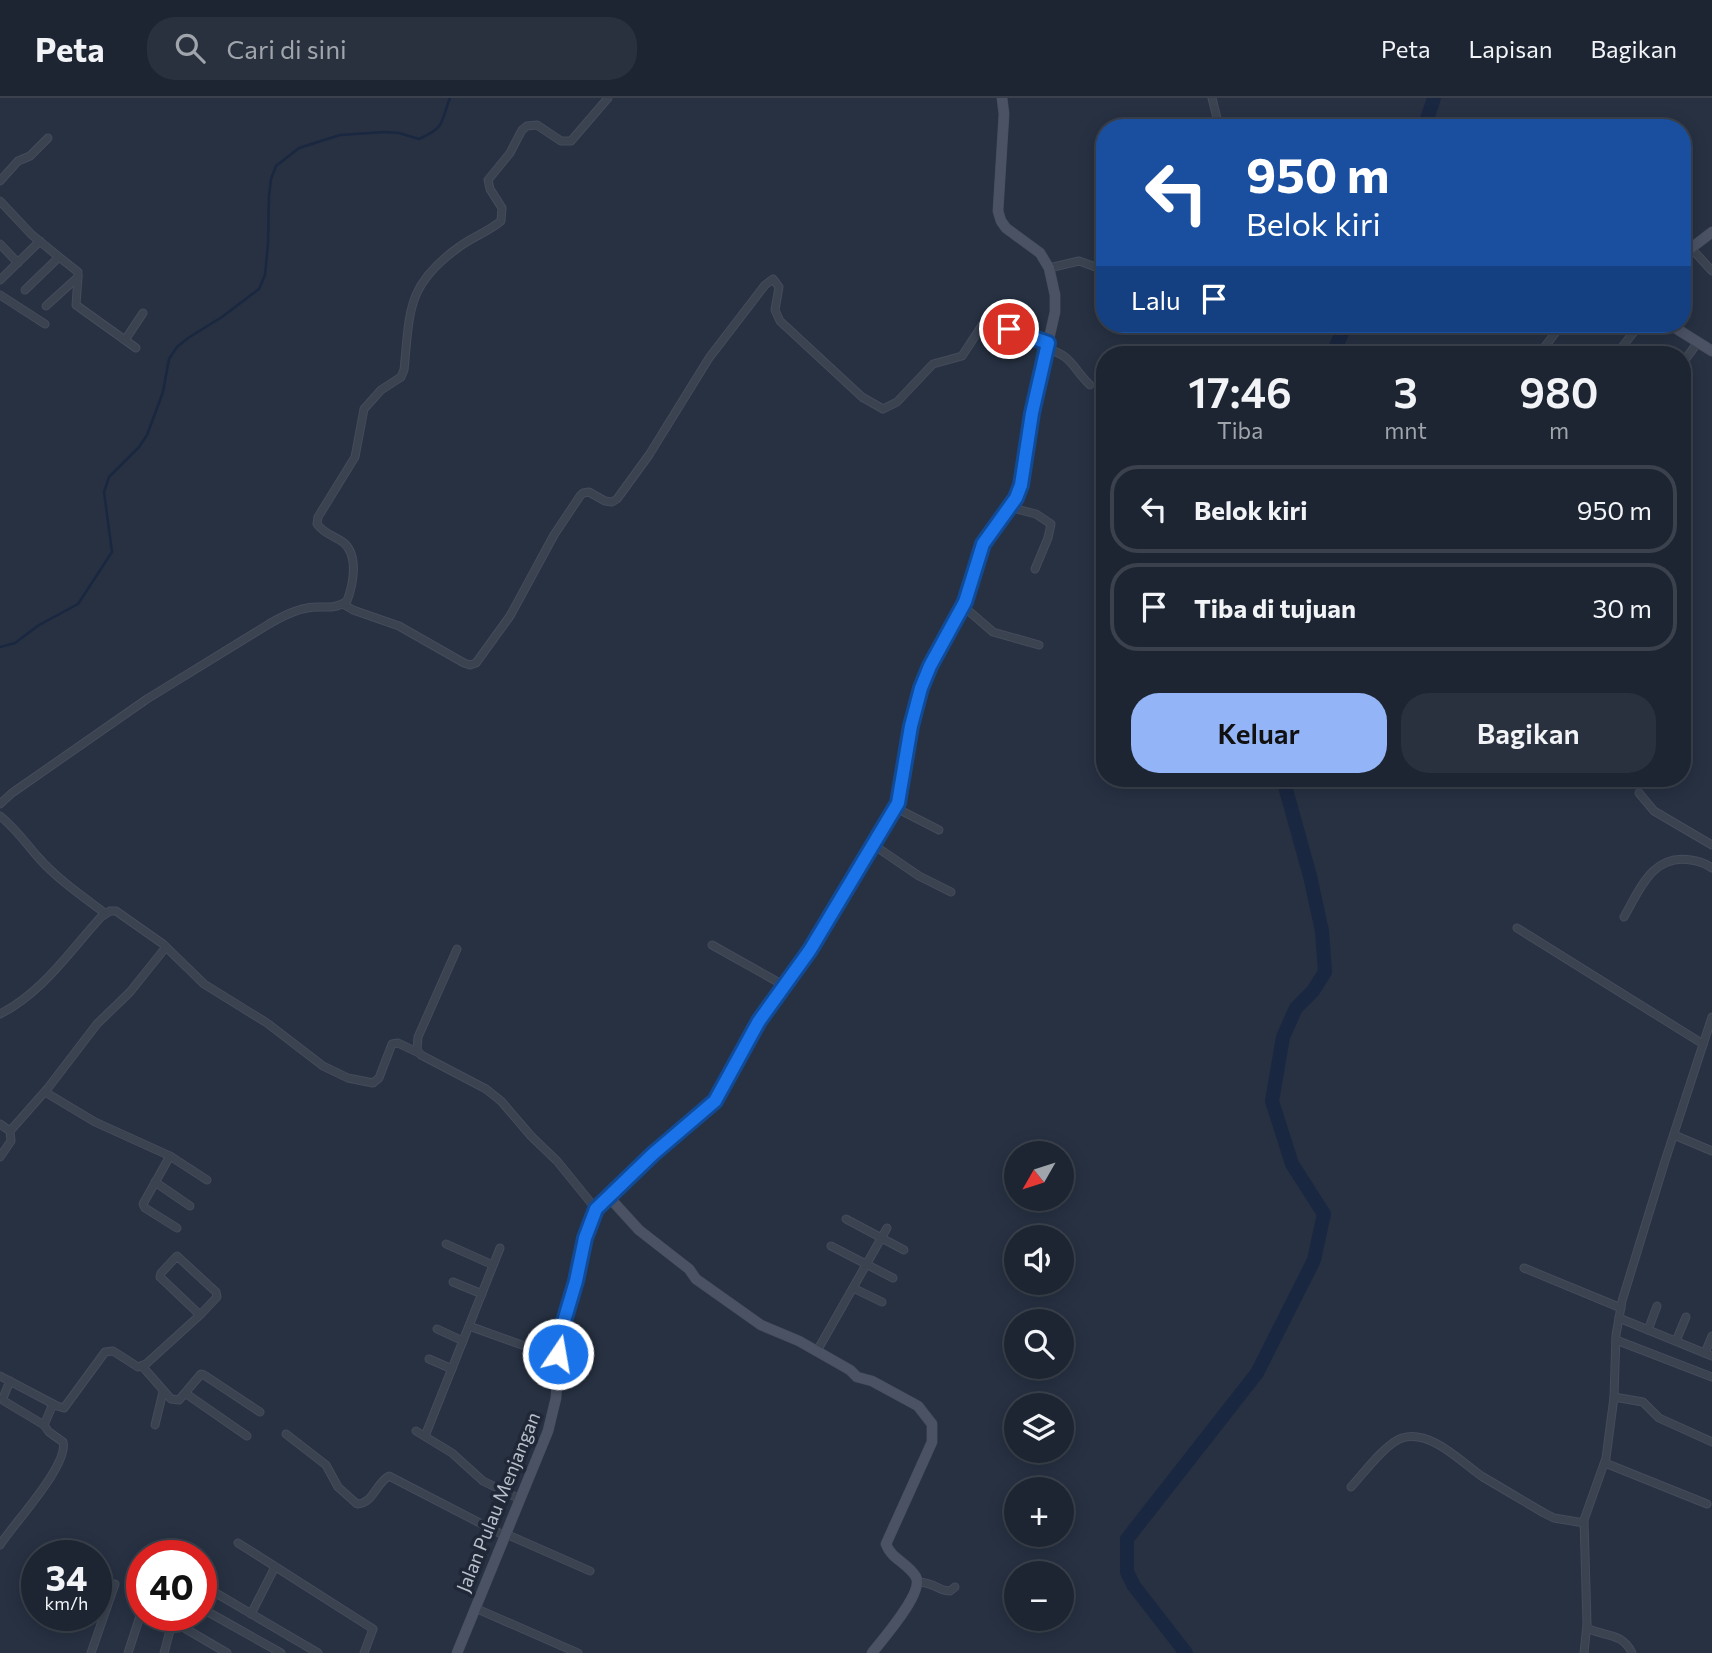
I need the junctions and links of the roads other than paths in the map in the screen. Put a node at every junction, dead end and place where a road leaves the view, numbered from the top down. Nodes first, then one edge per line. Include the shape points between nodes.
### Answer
1 (608, 98) edge
2 (1002, 98) edge
3 (1212, 98) edge
4 (1217, 119) edge
5 (48, 138) dead end
6 (0, 181) edge
7 (0, 201) edge
8 (1712, 232) edge
9 (40, 242) junction
10 (0, 244) edge
11 (1691, 248) joint
12 (59, 257) junction
13 (18, 263) junction
14 (1096, 267) edge
15 (1049, 268) junction
16 (1712, 271) edge
17 (78, 277) junction
18 (0, 280) edge
19 (25, 290) dead end
20 (0, 295) edge
21 (46, 306) dead end
22 (143, 313) dead end
23 (45, 324) dead end
24 (1684, 333) edge
25 (125, 340) junction
26 (1698, 342) junction
27 (1047, 346) junction
28 (136, 348) dead end
29 (1712, 351) edge
30 (1691, 352) edge
31 (1090, 384) dead end
32 (1009, 507) junction
33 (1035, 569) dead end
34 (343, 604) junction
35 (963, 606) junction
36 (1038, 645) dead end
37 (1639, 793) dead end
38 (0, 804) edge
39 (896, 808) junction
40 (0, 816) edge
41 (939, 830) dead end
42 (1712, 845) edge
43 (874, 846) junction
44 (1712, 868) edge
45 (951, 892) dead end
46 (106, 913) junction
47 (1624, 917) dead end
48 (1517, 928) dead end
49 (712, 945) dead end
50 (166, 947) junction
51 (457, 949) dead end
52 (785, 986) junction
53 (0, 1014) edge
54 (1712, 1017) edge
55 (1703, 1044) junction
56 (419, 1053) junction
57 (45, 1092) junction
58 (0, 1124) edge
59 (10, 1132) junction
60 (1674, 1135) junction
61 (1712, 1151) edge
62 (170, 1156) junction
63 (0, 1157) edge
64 (207, 1180) dead end
65 (155, 1182) junction
66 (608, 1196) junction
67 (190, 1206) dead end
68 (596, 1209) junction
69 (846, 1219) dead end
70 (177, 1228) dead end
71 (887, 1228) dead end
72 (882, 1238) junction
73 (446, 1244) dead end
74 (831, 1246) dead end
75 (500, 1248) dead end
76 (905, 1250) dead end
77 (866, 1264) junction
78 (493, 1265) junction
79 (1524, 1268) dead end
80 (893, 1278) dead end
81 (453, 1282) dead end
82 (853, 1288) junction
83 (482, 1294) junction
84 (882, 1302) dead end
85 (1657, 1306) dead end
86 (1621, 1308) junction
87 (200, 1315) junction
88 (1686, 1317) dead end
89 (1619, 1318) junction
90 (469, 1326) junction
91 (437, 1329) dead end
92 (1648, 1330) junction
93 (1712, 1336) edge
94 (1616, 1340) junction
95 (463, 1341) junction
96 (1676, 1341) junction
97 (817, 1351) junction
98 (1709, 1354) edge
99 (558, 1358) junction
100 (429, 1359) dead end
101 (142, 1366) junction
102 (452, 1369) junction
103 (0, 1376) edge
104 (1712, 1377) edge
105 (10, 1381) junction
106 (163, 1392) junction
107 (185, 1393) junction
108 (1614, 1397) junction
109 (53, 1405) junction
110 (260, 1412) dead end
111 (44, 1425) junction
112 (155, 1425) dead end
113 (416, 1431) dead end
114 (286, 1434) dead end
115 (247, 1436) dead end
116 (425, 1436) junction
117 (1712, 1442) edge
118 (1605, 1463) junction
119 (1351, 1487) dead end
120 (520, 1499) junction
121 (1707, 1504) dead end
122 (1584, 1523) junction
123 (505, 1535) junction
124 (238, 1543) dead end
125 (0, 1545) edge
126 (275, 1567) junction
127 (590, 1571) dead end
128 (917, 1583) junction
129 (115, 1584) dead end
130 (955, 1587) dead end
131 (217, 1594) edge
132 (475, 1608) junction
133 (251, 1614) junction
134 (217, 1617) edge
135 (1587, 1628) junction
136 (135, 1631) edge
137 (170, 1631) edge
138 (189, 1631) edge
139 (91, 1653) edge
140 (128, 1653) edge
141 (164, 1653) edge
142 (227, 1653) edge
143 (281, 1653) edge
144 (318, 1653) edge
145 (364, 1653) edge
146 (457, 1653) edge
147 (578, 1653) edge
148 (872, 1653) edge
149 (1584, 1653) edge
150 (1632, 1653) edge

1 - 34 street via 571,141 561,141 537,125 522,130 488,180 502,208 501,221 456,248 417,289 409,313 401,377 364,409 355,457 318,517 321,530 345,544 353,561 349,594
2 - 15 street via 1000,221 1040,253
3 - 4 street
5 - 6 street via 30,156 18,160
7 - 9 street
8 - 11 street
9 - 12 street
9 - 13 street
10 - 13 street
11 - 16 street
12 - 17 street
12 - 19 street
13 - 18 street
14 - 15 street via 1078,261
15 - 27 street, Jalan Pulau Menjangan via 1055,312
17 - 21 street
17 - 25 street via 76,305
20 - 23 street
22 - 25 street
24 - 26 street
25 - 28 street
26 - 29 street
26 - 30 street
27 - 31 street via 1069,360
27 - 32 street, Jalan Pulau Menjangan via 1021,485
27 - 34 street via 995,324 983,324 962,356 928,368 897,402 883,409 862,397 787,329 775,310 779,287 773,279 709,358 617,499 605,501 589,492 580,496 510,616 476,663 464,663 400,626
32 - 33 street via 1036,514 1051,524
32 - 35 street, Jalan Pulau Menjangan via 983,544
34 - 38 street via 308,608 269,624 147,699
35 - 36 street via 993,632
35 - 39 street, Jalan Pulau Menjangan via 921,688
37 - 42 street via 1654,811
39 - 41 street
39 - 43 street, Jalan Pulau Menjangan
40 - 46 street via 54,873
43 - 45 street
43 - 52 street, Jalan Pulau Menjangan
44 - 47 street via 1676,858 1663,863
46 - 50 street via 116,911
46 - 53 street via 40,986
48 - 55 street
49 - 52 street
50 - 56 street via 204,984 340,1075 373,1083 395,1042
50 - 57 street via 97,1024
51 - 56 street via 416,1042
52 - 66 street, Jalan Pulau Menjangan via 759,1021 715,1101
54 - 55 street
55 - 60 street
56 - 68 street via 497,1097
57 - 59 street
57 - 62 street via 95,1122
58 - 59 street
59 - 63 street via 11,1141
60 - 61 street
60 - 86 street
62 - 64 street
62 - 65 street
65 - 67 street
65 - 70 street via 143,1206
66 - 68 street, Jalan Pulau Menjangan
66 - 97 street via 639,1230 700,1282 761,1325
68 - 99 street, Jalan Pulau Menjangan via 559,1338
69 - 72 street
71 - 72 street
72 - 76 street
72 - 77 street
73 - 78 street
74 - 77 street
75 - 78 street
77 - 80 street
77 - 82 street
78 - 83 street
79 - 86 street
81 - 83 street
82 - 84 street
82 - 97 street
83 - 90 street
85 - 92 street
86 - 89 street
87 - 87 street via 216,1292 175,1257 160,1277
87 - 101 street
88 - 96 street
89 - 92 street
89 - 94 street
90 - 95 street
90 - 99 street
91 - 95 street
92 - 96 street
93 - 98 street
94 - 104 street
94 - 108 street
95 - 102 street
96 - 98 street
97 - 128 street via 857,1377 918,1406 932,1424 932,1442 886,1544
99 - 120 street, Jalan Pulau Menjangan via 551,1419
100 - 102 street
101 - 106 street
101 - 109 street via 105,1352 67,1406
102 - 116 street
103 - 105 street
105 - 109 street
105 - 111 street via 4,1401
106 - 107 street via 175,1400
106 - 112 street
107 - 110 street via 204,1374
107 - 115 street
108 - 117 street via 1643,1402 1663,1420
108 - 118 street
109 - 111 street
111 - 125 street via 63,1442 62,1453 46,1484
113 - 116 street
114 - 123 street via 326,1465 338,1487 357,1504 369,1500 389,1476
116 - 120 street via 483,1481
118 - 121 street
118 - 122 street
119 - 122 street via 1390,1446 1404,1437 1415,1437 1444,1447 1544,1513
120 - 123 street, Jalan Pulau Menjangan
122 - 135 street
123 - 127 street
123 - 132 street, Jalan Pulau Menjangan
124 - 126 street
126 - 133 street
126 - 145 street via 370,1627 373,1634
128 - 130 street via 932,1583 946,1591
128 - 148 street via 906,1608
129 - 139 street
131 - 133 street
132 - 146 street, Jalan Pulau Menjangan
132 - 147 street
133 - 144 street
134 - 143 street
135 - 149 street
135 - 150 street via 1617,1636
136 - 140 street
137 - 141 street
138 - 142 street

